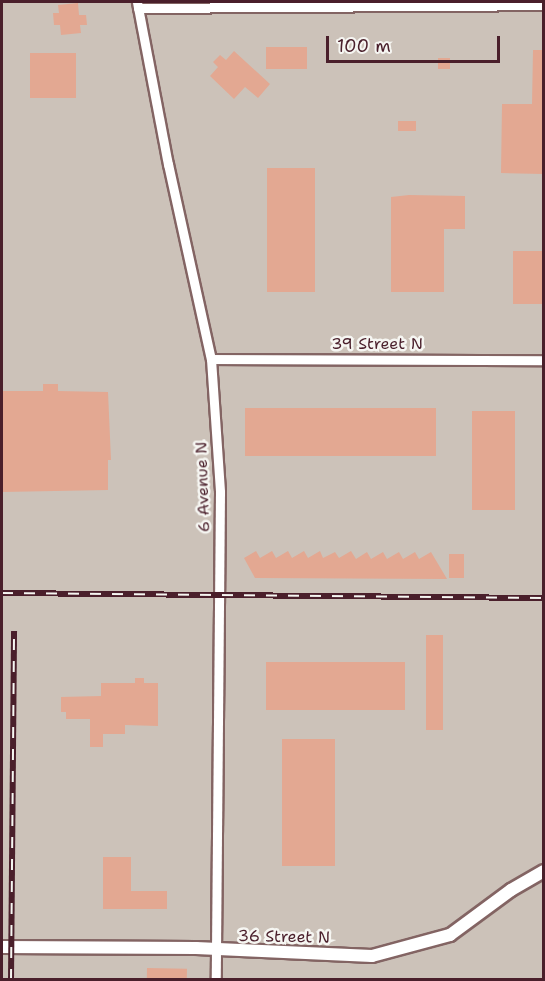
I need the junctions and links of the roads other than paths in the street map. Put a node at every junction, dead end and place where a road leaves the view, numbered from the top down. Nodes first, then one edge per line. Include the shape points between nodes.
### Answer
1 (137, 5) edge
2 (543, 5) edge
3 (211, 359) junction
4 (543, 360) edge
5 (543, 872) edge
6 (2, 947) edge
7 (217, 952) junction
8 (216, 980) edge

1 - 2 street
1 - 3 street, 6 Avenue N
3 - 4 street, 39 Street N
3 - 7 street, 6 Avenue N via 220,492
5 - 7 street, 36 Street N via 511,890 450,935 372,956
6 - 7 street, 36 Street N via 196,948
7 - 8 street, 6 Avenue N

